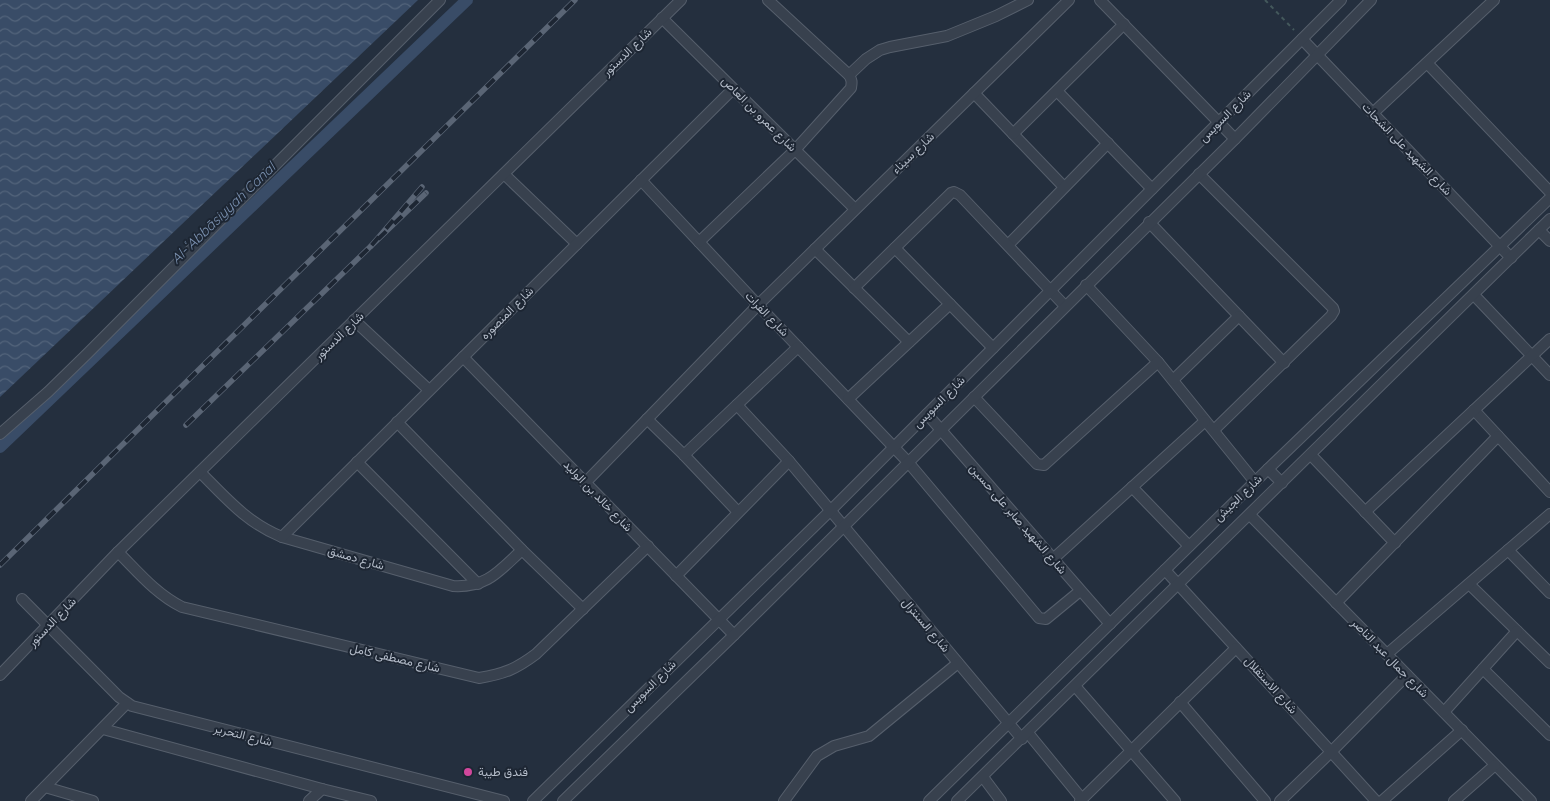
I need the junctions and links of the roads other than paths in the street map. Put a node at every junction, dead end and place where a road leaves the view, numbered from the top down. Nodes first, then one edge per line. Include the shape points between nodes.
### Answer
1 (440, 0) edge
2 (681, 0) edge
3 (768, 0) edge
4 (1028, 0) edge
5 (1069, 0) edge
6 (1100, 0) edge
7 (1341, 0) edge
8 (1370, 0) edge
9 (1494, 0) edge
10 (662, 18) junction
11 (1124, 24) junction
12 (1302, 39) junction
13 (1318, 55) junction
14 (1427, 63) junction
15 (849, 75) junction
16 (733, 89) junction
17 (1057, 91) junction
18 (974, 93) junction
19 (1373, 113) junction
20 (1219, 122) junction
21 (1013, 134) junction
22 (1235, 139) junction
23 (1108, 143) junction
24 (795, 150) junction
25 (504, 174) junction
26 (1199, 174) junction
27 (641, 180) junction
28 (1064, 188) junction
29 (1152, 189) junction
30 (1550, 192) edge
31 (1550, 198) edge
32 (855, 209) junction
33 (1550, 219) edge
34 (1149, 222) junction
35 (1539, 230) junction
36 (1550, 241) edge
37 (699, 242) junction
38 (577, 244) junction
39 (1008, 245) junction
40 (1500, 246) junction
41 (895, 248) junction
42 (815, 249) junction
43 (1511, 258) junction
44 (1086, 285) junction
45 (854, 288) junction
46 (1050, 291) junction
47 (1474, 295) junction
48 (950, 304) junction
49 (758, 305) junction
50 (1065, 306) junction
51 (1239, 316) junction
52 (354, 320) junction
53 (1550, 339) edge
54 (909, 342) junction
55 (798, 347) junction
56 (993, 348) junction
57 (1532, 356) junction
58 (463, 357) junction
59 (1158, 362) junction
60 (1284, 363) junction
61 (1550, 375) edge
62 (1173, 380) junction
63 (429, 390) junction
64 (974, 397) junction
65 (848, 399) junction
66 (737, 405) junction
67 (1474, 410) junction
68 (927, 414) junction
69 (647, 419) junction
70 (1205, 421) junction
71 (397, 422) junction
72 (940, 430) junction
73 (1214, 430) junction
74 (0, 434) edge
75 (1498, 436) junction
76 (894, 447) junction
77 (684, 455) junction
78 (1311, 455) junction
79 (789, 461) junction
80 (357, 462) junction
81 (908, 462) junction
82 (1268, 469) junction
83 (200, 472) junction
84 (1255, 482) junction
85 (586, 483) junction
86 (1282, 483) junction
87 (1132, 487) junction
88 (1550, 492) edge
89 (830, 511) junction
90 (738, 512) junction
91 (1365, 512) junction
92 (1550, 514) edge
93 (1250, 515) junction
94 (843, 526) junction
95 (282, 537) junction
96 (1395, 543) junction
97 (648, 546) junction
98 (1189, 546) junction
99 (522, 550) junction
100 (1508, 550) junction
101 (118, 552) junction
102 (1053, 559) junction
103 (1166, 570) junction
104 (676, 576) junction
105 (478, 584) junction
106 (1179, 584) junction
107 (1469, 584) junction
108 (1080, 591) junction
109 (1550, 594) edge
110 (22, 599) dead end
111 (1336, 602) junction
112 (583, 609) junction
113 (718, 619) junction
114 (1110, 624) junction
115 (48, 627) junction
116 (1518, 631) junction
117 (734, 635) junction
118 (1236, 648) junction
119 (1387, 654) junction
120 (958, 663) junction
121 (1550, 663) edge
122 (1483, 669) junction
123 (0, 675) edge
124 (1407, 675) junction
125 (1075, 686) junction
126 (1180, 702) junction
127 (127, 703) junction
128 (1444, 712) junction
129 (1008, 723) junction
130 (103, 729) junction
131 (1462, 730) junction
132 (1550, 735) edge
133 (1025, 736) junction
134 (1131, 750) junction
135 (1331, 752) junction
136 (1495, 765) junction
137 (983, 777) junction
138 (45, 787) junction
139 (322, 789) junction
140 (1081, 800) edge
141 (32, 801) edge
142 (93, 801) edge
143 (309, 801) edge
144 (371, 801) edge
145 (504, 801) edge
146 (533, 801) edge
147 (563, 801) edge
148 (784, 801) edge
149 (929, 801) edge
150 (957, 801) edge
151 (1001, 801) edge
152 (1175, 801) edge
153 (1265, 801) edge
154 (1280, 801) edge
155 (1376, 801) edge
156 (1382, 801) edge
157 (1454, 801) edge
158 (1531, 801) edge

1 - 74 street via 87,354
2 - 10 street, شارع الدستور
3 - 15 street
4 - 15 street via 947,36 880,50
5 - 18 street, شارع سيناء
6 - 11 street
7 - 12 street, شارع السويس
8 - 13 street, شارع السويس
9 - 14 street
10 - 16 street, شارع عمرو بن العاص
10 - 25 street, شارع الدستور
11 - 17 street
11 - 20 street
12 - 13 street, شارع الشهيد على الشحات
12 - 20 street, شارع السويس
13 - 19 street, شارع الشهيد على الشحات
13 - 22 street, شارع السويس
14 - 19 street
14 - 30 street
15 - 24 street via 851,88
16 - 24 street, شارع عمرو بن العاص
16 - 27 street, شارع المنصوره
17 - 21 street
17 - 23 street
18 - 21 street
18 - 32 street, شارع سيناء
19 - 40 street, شارع الشهيد على الشحات
20 - 22 street
20 - 29 street, شارع السويس
21 - 28 street
22 - 26 street, شارع السويس
23 - 28 street
23 - 29 street
24 - 32 street, شارع عمرو بن العاص
24 - 37 street
25 - 38 street
25 - 52 street, شارع الدستور
26 - 34 street, شارع السويس
26 - 60 street via 1333,308 1332,316
27 - 37 street, شارع الفرات
27 - 38 street, شارع المنصوره
28 - 39 street
29 - 46 street, شارع السويس
31 - 40 street, شارع الجيش
32 - 42 street, شارع سيناء
33 - 35 street, شارع الجيش
34 - 44 street, شارع السويس
34 - 51 street
35 - 36 street
35 - 43 street, شارع الجيش
37 - 49 street, شارع الفرات
38 - 58 street, شارع المنصوره
39 - 41 street via 954,192
39 - 46 street
40 - 43 street, شارع الشهيد على الشحات
40 - 82 street, شارع الجيش
41 - 45 street
41 - 48 street
42 - 45 street
42 - 49 street, شارع سيناء
43 - 47 street, شارع الجيش
44 - 50 street, شارع السويس
44 - 59 street
45 - 54 street
46 - 50 street
46 - 56 street, شارع السويس
47 - 57 street
47 - 78 street, شارع الجيش
48 - 54 street
48 - 56 street
49 - 55 street, شارع الفرات
49 - 69 street, شارع سيناء
50 - 64 street, شارع السويس
51 - 60 street
51 - 62 street
52 - 63 street
52 - 83 street, شارع الدستور
53 - 57 street
54 - 65 street
55 - 65 street, شارع الفرات
55 - 66 street
56 - 68 street, شارع السويس
57 - 61 street
57 - 67 street
58 - 63 street, شارع المنصوره
58 - 85 street, شارع خالد بن الوليد
59 - 62 street
59 - 64 street via 1041,466
60 - 73 street
62 - 70 street
63 - 71 street, شارع المنصوره
64 - 72 street, شارع السويس
65 - 76 street, شارع الفرات
66 - 77 street
66 - 79 street, شارع السنترال
67 - 75 street
67 - 91 street
68 - 72 street, شارع الشهيد صابر على حسين
68 - 76 street, شارع السويس
69 - 77 street
69 - 85 street, شارع سيناء
70 - 73 street
70 - 87 street
71 - 80 street, شارع المنصوره
71 - 99 street
72 - 81 street, شارع السويس
72 - 102 street, شارع الشهيد صابر على حسين
73 - 84 street
75 - 88 street
75 - 96 street
76 - 81 street, شارع الفرات
76 - 89 street, شارع السويس
77 - 90 street
78 - 86 street, شارع الجيش
78 - 91 street
79 - 89 street, شارع السنترال
79 - 90 street
80 - 95 street, شارع المنصوره
80 - 105 street
81 - 94 street, شارع السويس
81 - 108 street, شارع الفرات via 1041,619 1048,618
82 - 84 street, شارع الجيش
82 - 86 street
83 - 95 street, شارع دمشق via 247,518
83 - 101 street, شارع الدستور
84 - 98 street, شارع الجيش
85 - 97 street, شارع خالد بن الوليد
86 - 93 street, شارع الجيش
87 - 98 street
87 - 102 street
89 - 94 street, شارع السنترال
89 - 113 street, شارع السويس
90 - 104 street
91 - 96 street
92 - 100 street
93 - 106 street, شارع الجيش
93 - 111 street, شارع جمال عبد الناصر
94 - 117 street, شارع السويس
94 - 120 street, شارع السنترال
95 - 105 street, شارع دمشق via 453,586
96 - 111 street
97 - 104 street, شارع خالد بن الوليد
97 - 112 street, شارع مصطفى كامل
98 - 103 street, شارع الجيش
99 - 105 street, شارع دمشق via 495,575
99 - 112 street
100 - 107 street
100 - 109 street
101 - 112 street, شارع مصطفى كامل via 158,592 182,607 479,678 519,666
101 - 115 street, شارع الدستور
102 - 108 street, شارع الشهيد صابر على حسين
103 - 106 street, شارع الاستقلال
103 - 114 street, شارع الجيش
104 - 113 street, شارع خالد بن الوليد
106 - 118 street, شارع الاستقلال
106 - 125 street, شارع الجيش
107 - 116 street
107 - 119 street
108 - 114 street, شارع الشهيد صابر على حسين
110 - 115 street, شارع التحرير
111 - 119 street, شارع جمال عبد الناصر
113 - 117 street, شارع خالد بن الوليد
113 - 146 street, شارع السويس
114 - 129 street, شارع الجيش
115 - 123 street, شارع الدستور
115 - 127 street, شارع التحرير
116 - 121 street
116 - 122 street
117 - 147 street, شارع السويس
118 - 126 street
118 - 135 street, شارع الاستقلال
119 - 124 street, شارع جمال عبد الناصر
120 - 129 street, شارع السنترال
120 - 148 street via 869,736 834,746 817,756
122 - 128 street
122 - 132 street
124 - 128 street, شارع جمال عبد الناصر
124 - 135 street
125 - 133 street, شارع الجيش
125 - 134 street
126 - 134 street
126 - 153 street
127 - 130 street
127 - 145 street, شارع التحرير
128 - 131 street, شارع جمال عبد الناصر
129 - 133 street, شارع السنترال
129 - 149 street, شارع الجيش
130 - 138 street
130 - 139 street
131 - 136 street, شارع جمال عبد الناصر
131 - 156 street
133 - 137 street, شارع الجيش
133 - 140 street, شارع السنترال
134 - 140 street
134 - 152 street
135 - 154 street
135 - 155 street, شارع الاستقلال
136 - 157 street
136 - 158 street, شارع جمال عبد الناصر
137 - 150 street, شارع الجيش
137 - 151 street
138 - 141 street
138 - 142 street
139 - 143 street
139 - 144 street

